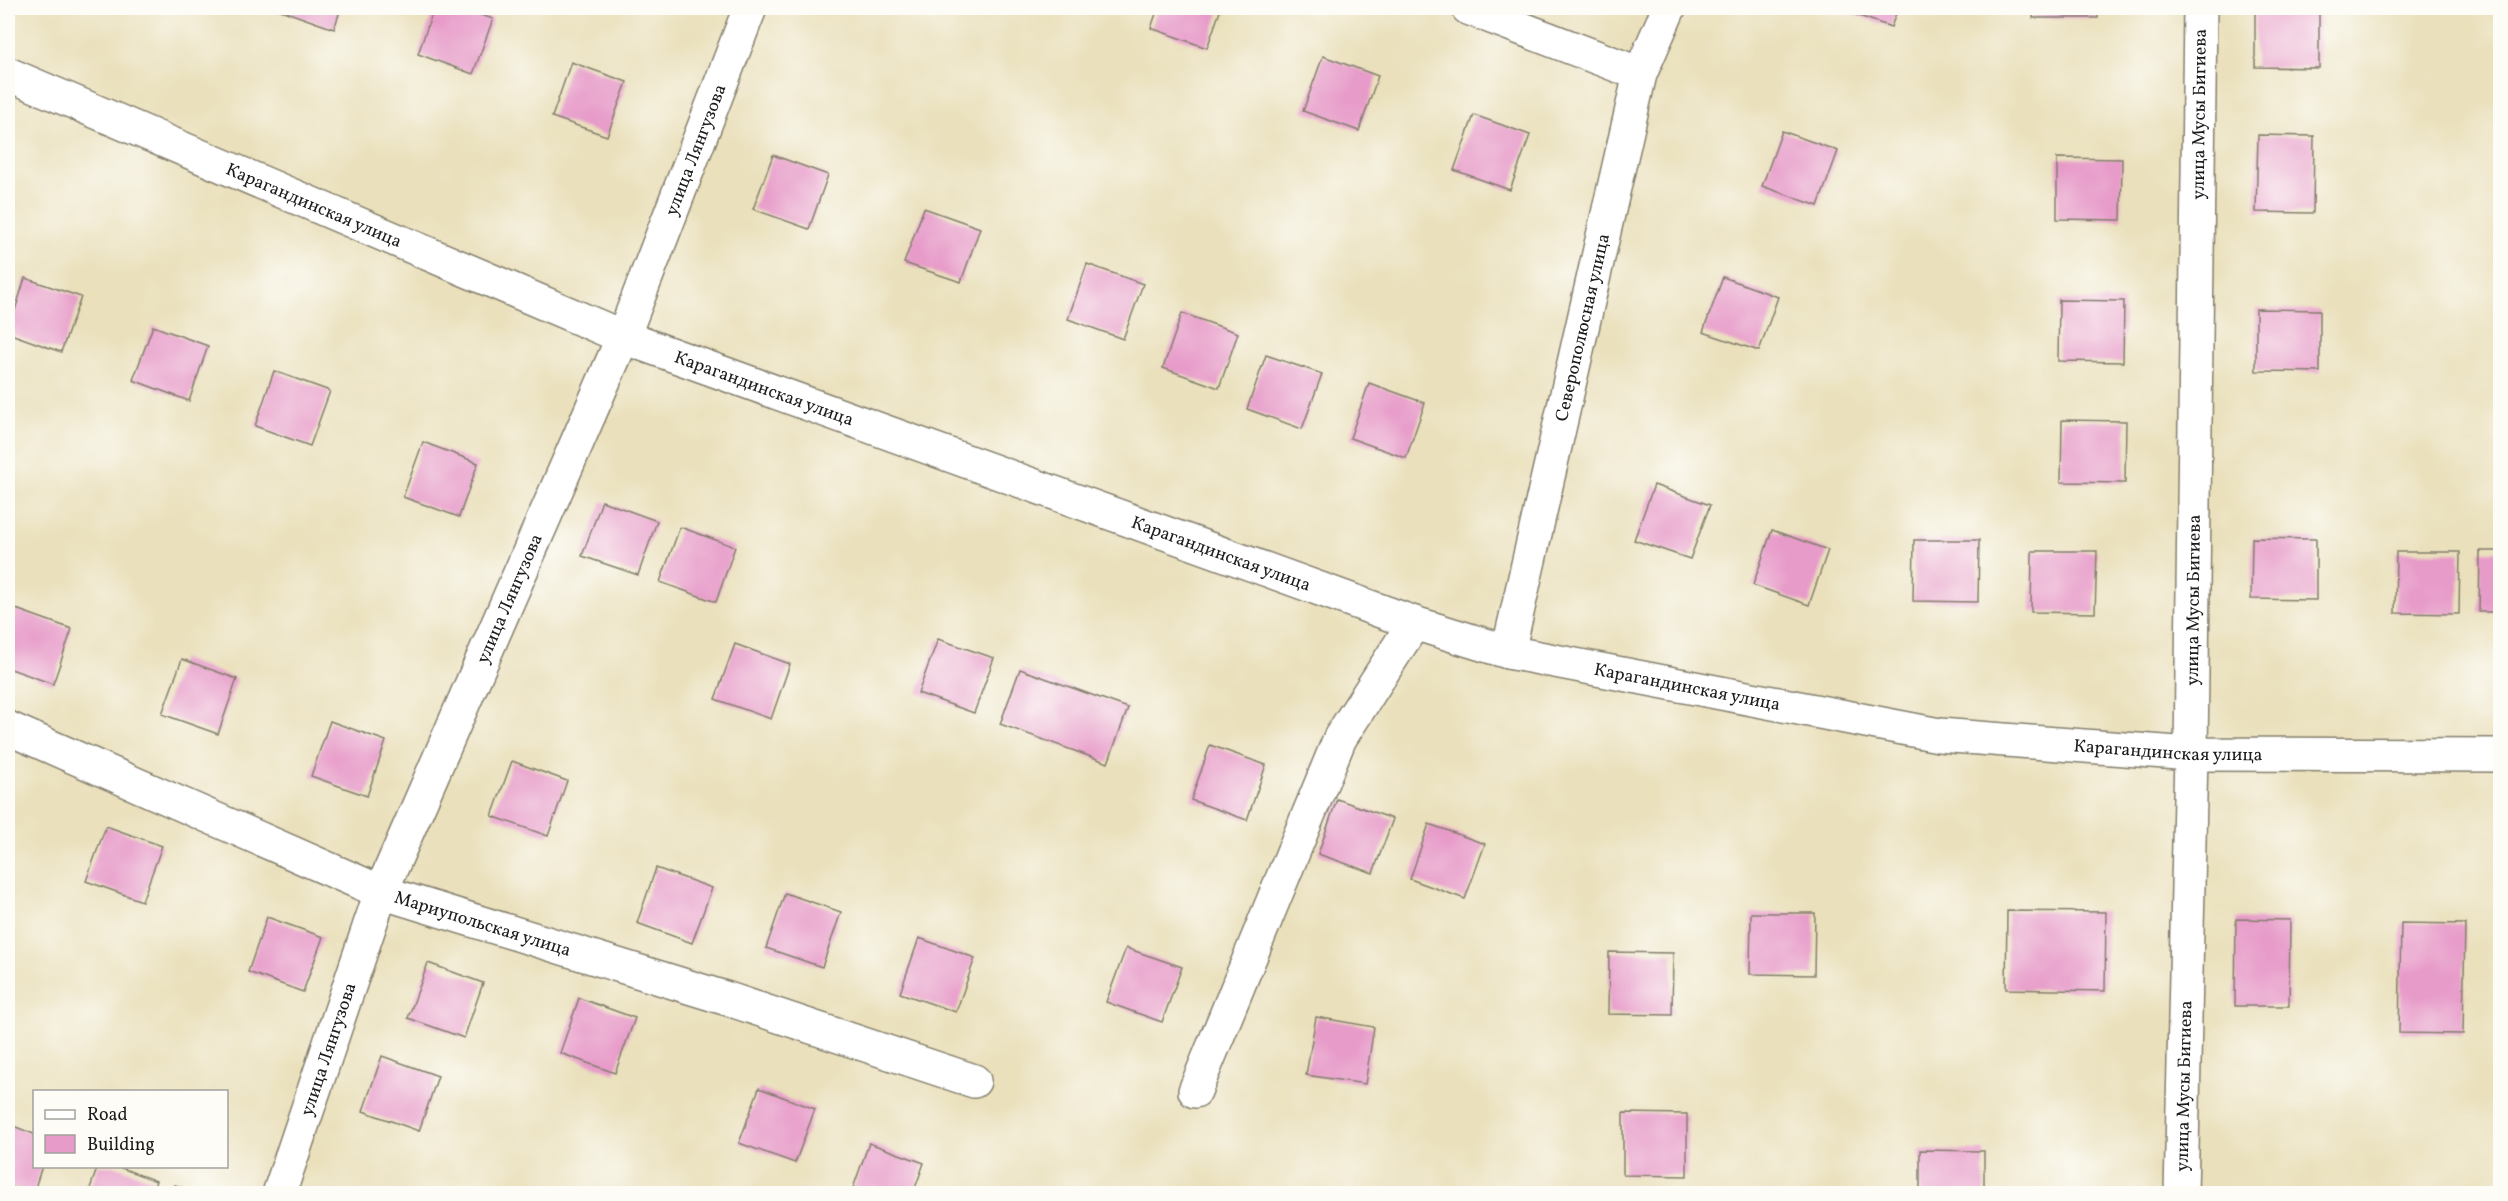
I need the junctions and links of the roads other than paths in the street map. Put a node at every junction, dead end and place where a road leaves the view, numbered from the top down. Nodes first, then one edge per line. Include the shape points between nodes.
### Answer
1 (750, 8) edge
2 (1468, 8) edge
3 (1669, 8) edge
4 (2200, 8) edge
5 (8, 74) edge
6 (1640, 74) junction
7 (623, 337) junction
8 (1414, 623) junction
9 (1508, 652) junction
10 (8, 728) edge
11 (2192, 754) junction
12 (2500, 755) edge
13 (381, 892) junction
14 (974, 1081) dead end
15 (1196, 1091) dead end
16 (279, 1194) edge
17 (2181, 1194) edge

1 - 7 street, улица Лянгузова
2 - 6 street
3 - 6 street, Северополюсная улица
4 - 11 street, улица Мусы Бигиева
5 - 7 street, Карагандинская улица
6 - 9 street, Северополюсная улица
7 - 8 street, Карагандинская улица
7 - 13 street, улица Лянгузова
8 - 9 street, Карагандинская улица
8 - 15 street via 1340,738
9 - 11 street, Карагандинская улица via 1939,735
10 - 13 street, Мариупольская улица
11 - 12 street, Карагандинская улица
11 - 17 street, улица Мусы Бигиева
13 - 14 street, Мариупольская улица via 728,999
13 - 16 street, улица Лянгузова

